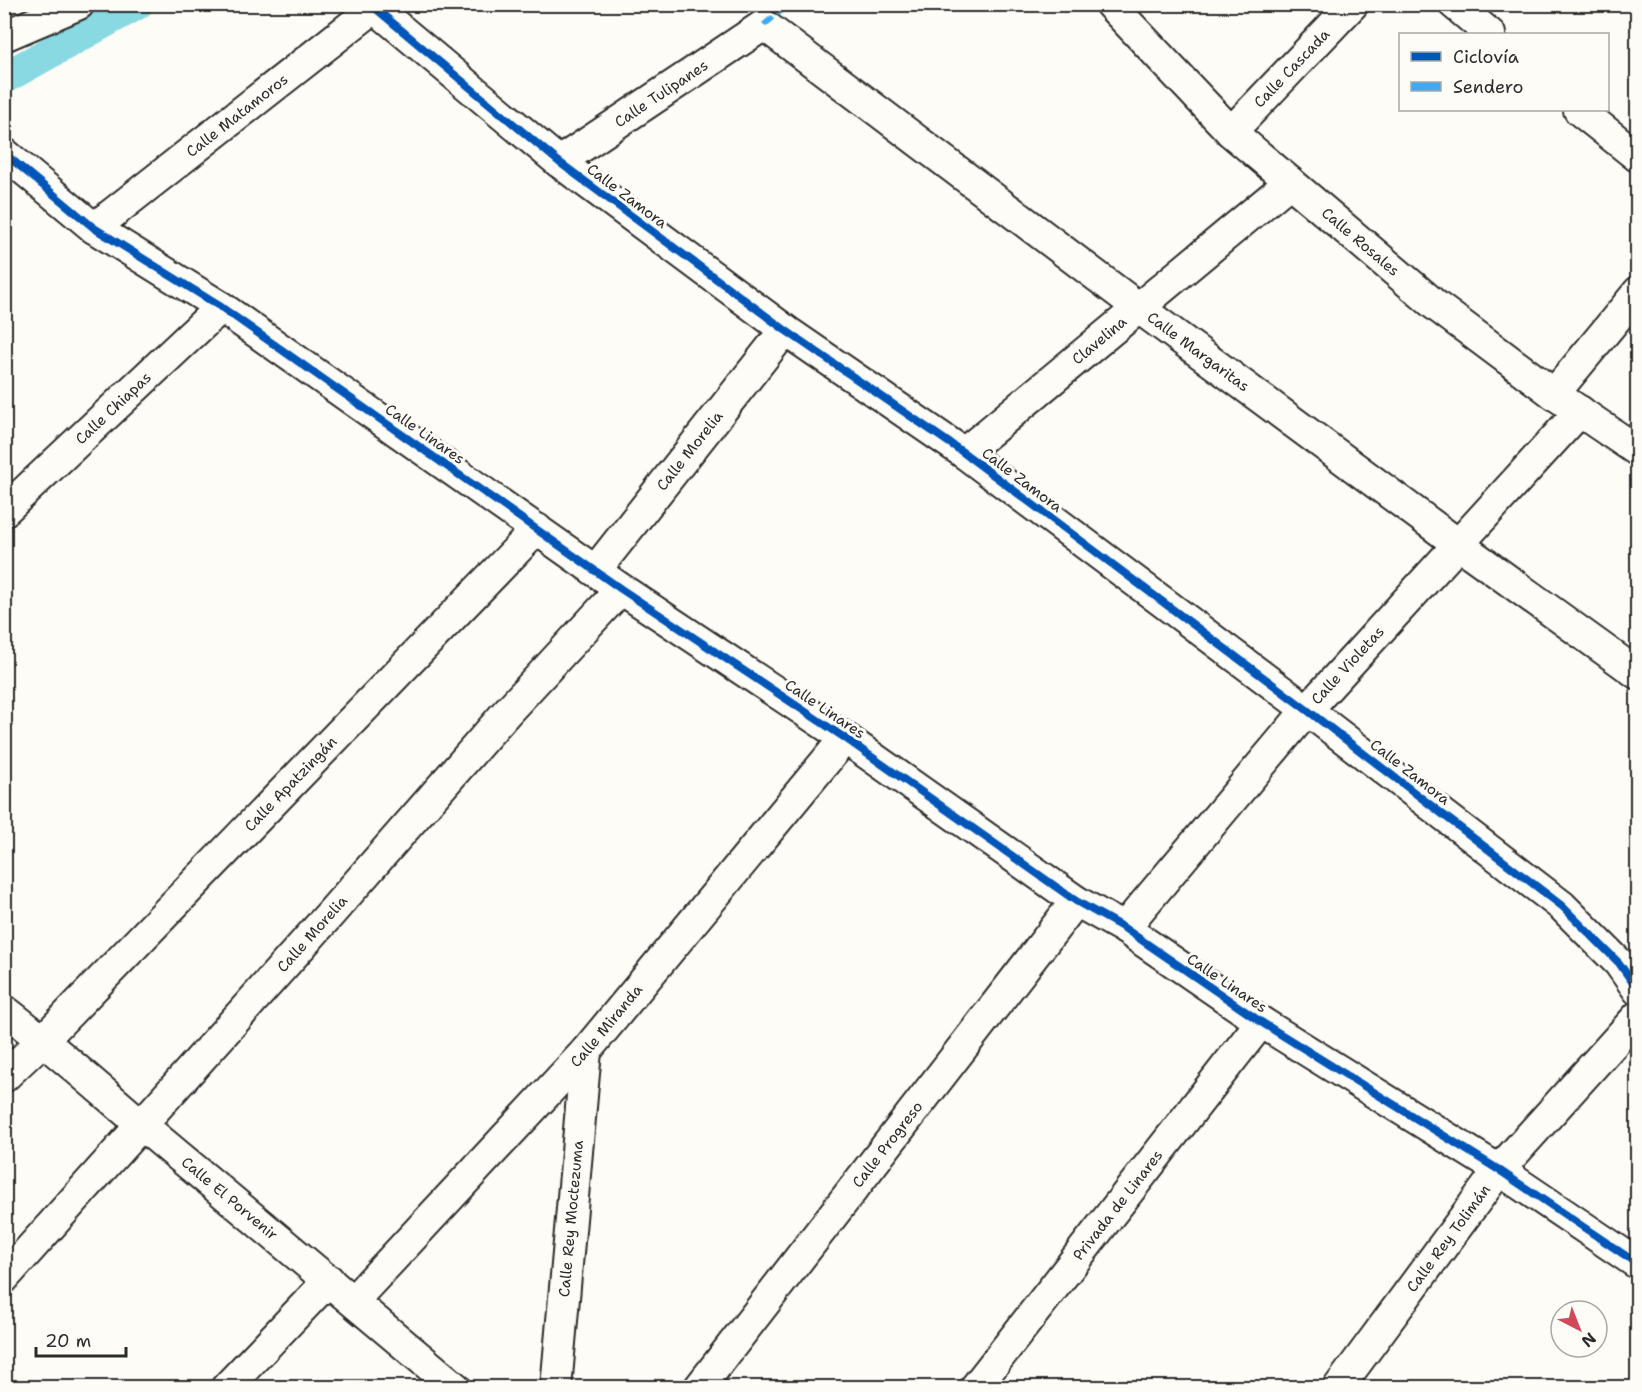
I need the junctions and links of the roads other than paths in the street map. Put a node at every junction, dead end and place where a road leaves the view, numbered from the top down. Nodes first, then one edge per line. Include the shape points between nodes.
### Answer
1 (79, 4) edge
2 (1110, 4) edge
3 (1353, 4) edge
4 (1454, 4) edge
5 (377, 6) edge
6 (764, 25) joint
7 (1489, 33) edge
8 (4, 36) edge
9 (1580, 111) edge
10 (1231, 132) junction
11 (7, 156) edge
12 (1638, 157) edge
13 (559, 162) junction
14 (1290, 182) junction
15 (94, 228) junction
16 (1638, 292) edge
17 (221, 307) junction
18 (1139, 308) junction
19 (785, 330) junction
20 (1554, 394) junction
21 (1580, 411) junction
22 (1638, 451) edge
23 (964, 453) junction
24 (4, 511) edge
25 (537, 529) junction
26 (1458, 544) junction
27 (595, 571) junction
28 (621, 589) junction
29 (1638, 674) edge
30 (1307, 710) junction
31 (845, 738) junction
32 (1076, 901) junction
33 (1124, 928) junction
34 (1638, 990) edge
35 (4, 1010) edge
36 (1638, 1016) edge
37 (1261, 1022) junction
38 (43, 1040) junction
39 (586, 1051) junction
40 (4, 1077) edge
41 (142, 1125) junction
42 (1499, 1170) junction
43 (1638, 1264) edge
44 (4, 1278) edge
45 (329, 1280) junction
46 (353, 1301) junction
47 (226, 1388) edge
48 (456, 1388) edge
49 (556, 1388) edge
50 (699, 1388) edge
51 (975, 1388) edge
52 (1338, 1388) edge

1 - 8 street
2 - 10 street, Calle Rosales
3 - 10 street, Calle Cascada
4 - 7 street
5 - 13 street, Calle Zamora
5 - 15 street, Calle Matamoros
6 - 13 street, Calle Tulipanes
6 - 18 street, Calle Margaritas
9 - 12 street
10 - 14 street, Calle Rosales
11 - 15 street, Calle Linares
13 - 19 street, Calle Zamora
14 - 18 street, Clavelina
14 - 20 street, Calle Rosales via 1435,305
15 - 17 street, Calle Linares
16 - 20 street
17 - 24 street, Calle Chiapas
17 - 25 street, Calle Linares
18 - 23 street, Clavelina
18 - 26 street, Calle Margaritas
19 - 23 street, Calle Zamora
19 - 27 street, Calle Morelia
20 - 21 street, Calle Rosales
21 - 22 street, Calle Rosales
21 - 26 street, Calle Violetas
23 - 30 street, Calle Zamora
25 - 27 street, Calle Linares
25 - 38 street, Calle Apatzingán
26 - 29 street, Calle Margaritas
26 - 30 street, Calle Violetas
27 - 28 street, Calle Linares
28 - 31 street, Calle Linares
28 - 41 street, Calle Morelia via 506,713
30 - 33 street, Calle Violetas
30 - 34 street, Calle Zamora via 1562,906 1619,963
31 - 32 street, Calle Linares
31 - 39 street, Calle Miranda
32 - 33 street, Calle Linares
32 - 50 street, Calle Progreso
33 - 37 street, Calle Linares
35 - 38 street, Calle El Porvenir
36 - 42 street, Calle Rey Tolimán
37 - 42 street, Calle Linares
37 - 51 street, Privada de Linares
38 - 40 street, Calle Apatzingán
38 - 41 street, Calle El Porvenir
39 - 46 street, Calle Miranda
39 - 49 street, Calle Rey Moctezuma
41 - 44 street, Calle Morelia
41 - 45 street, Calle El Porvenir
42 - 43 street, Calle Linares
42 - 52 street, Calle Rey Tolimán
45 - 46 street, Calle El Porvenir
45 - 47 street
46 - 48 street, Calle El Porvenir

